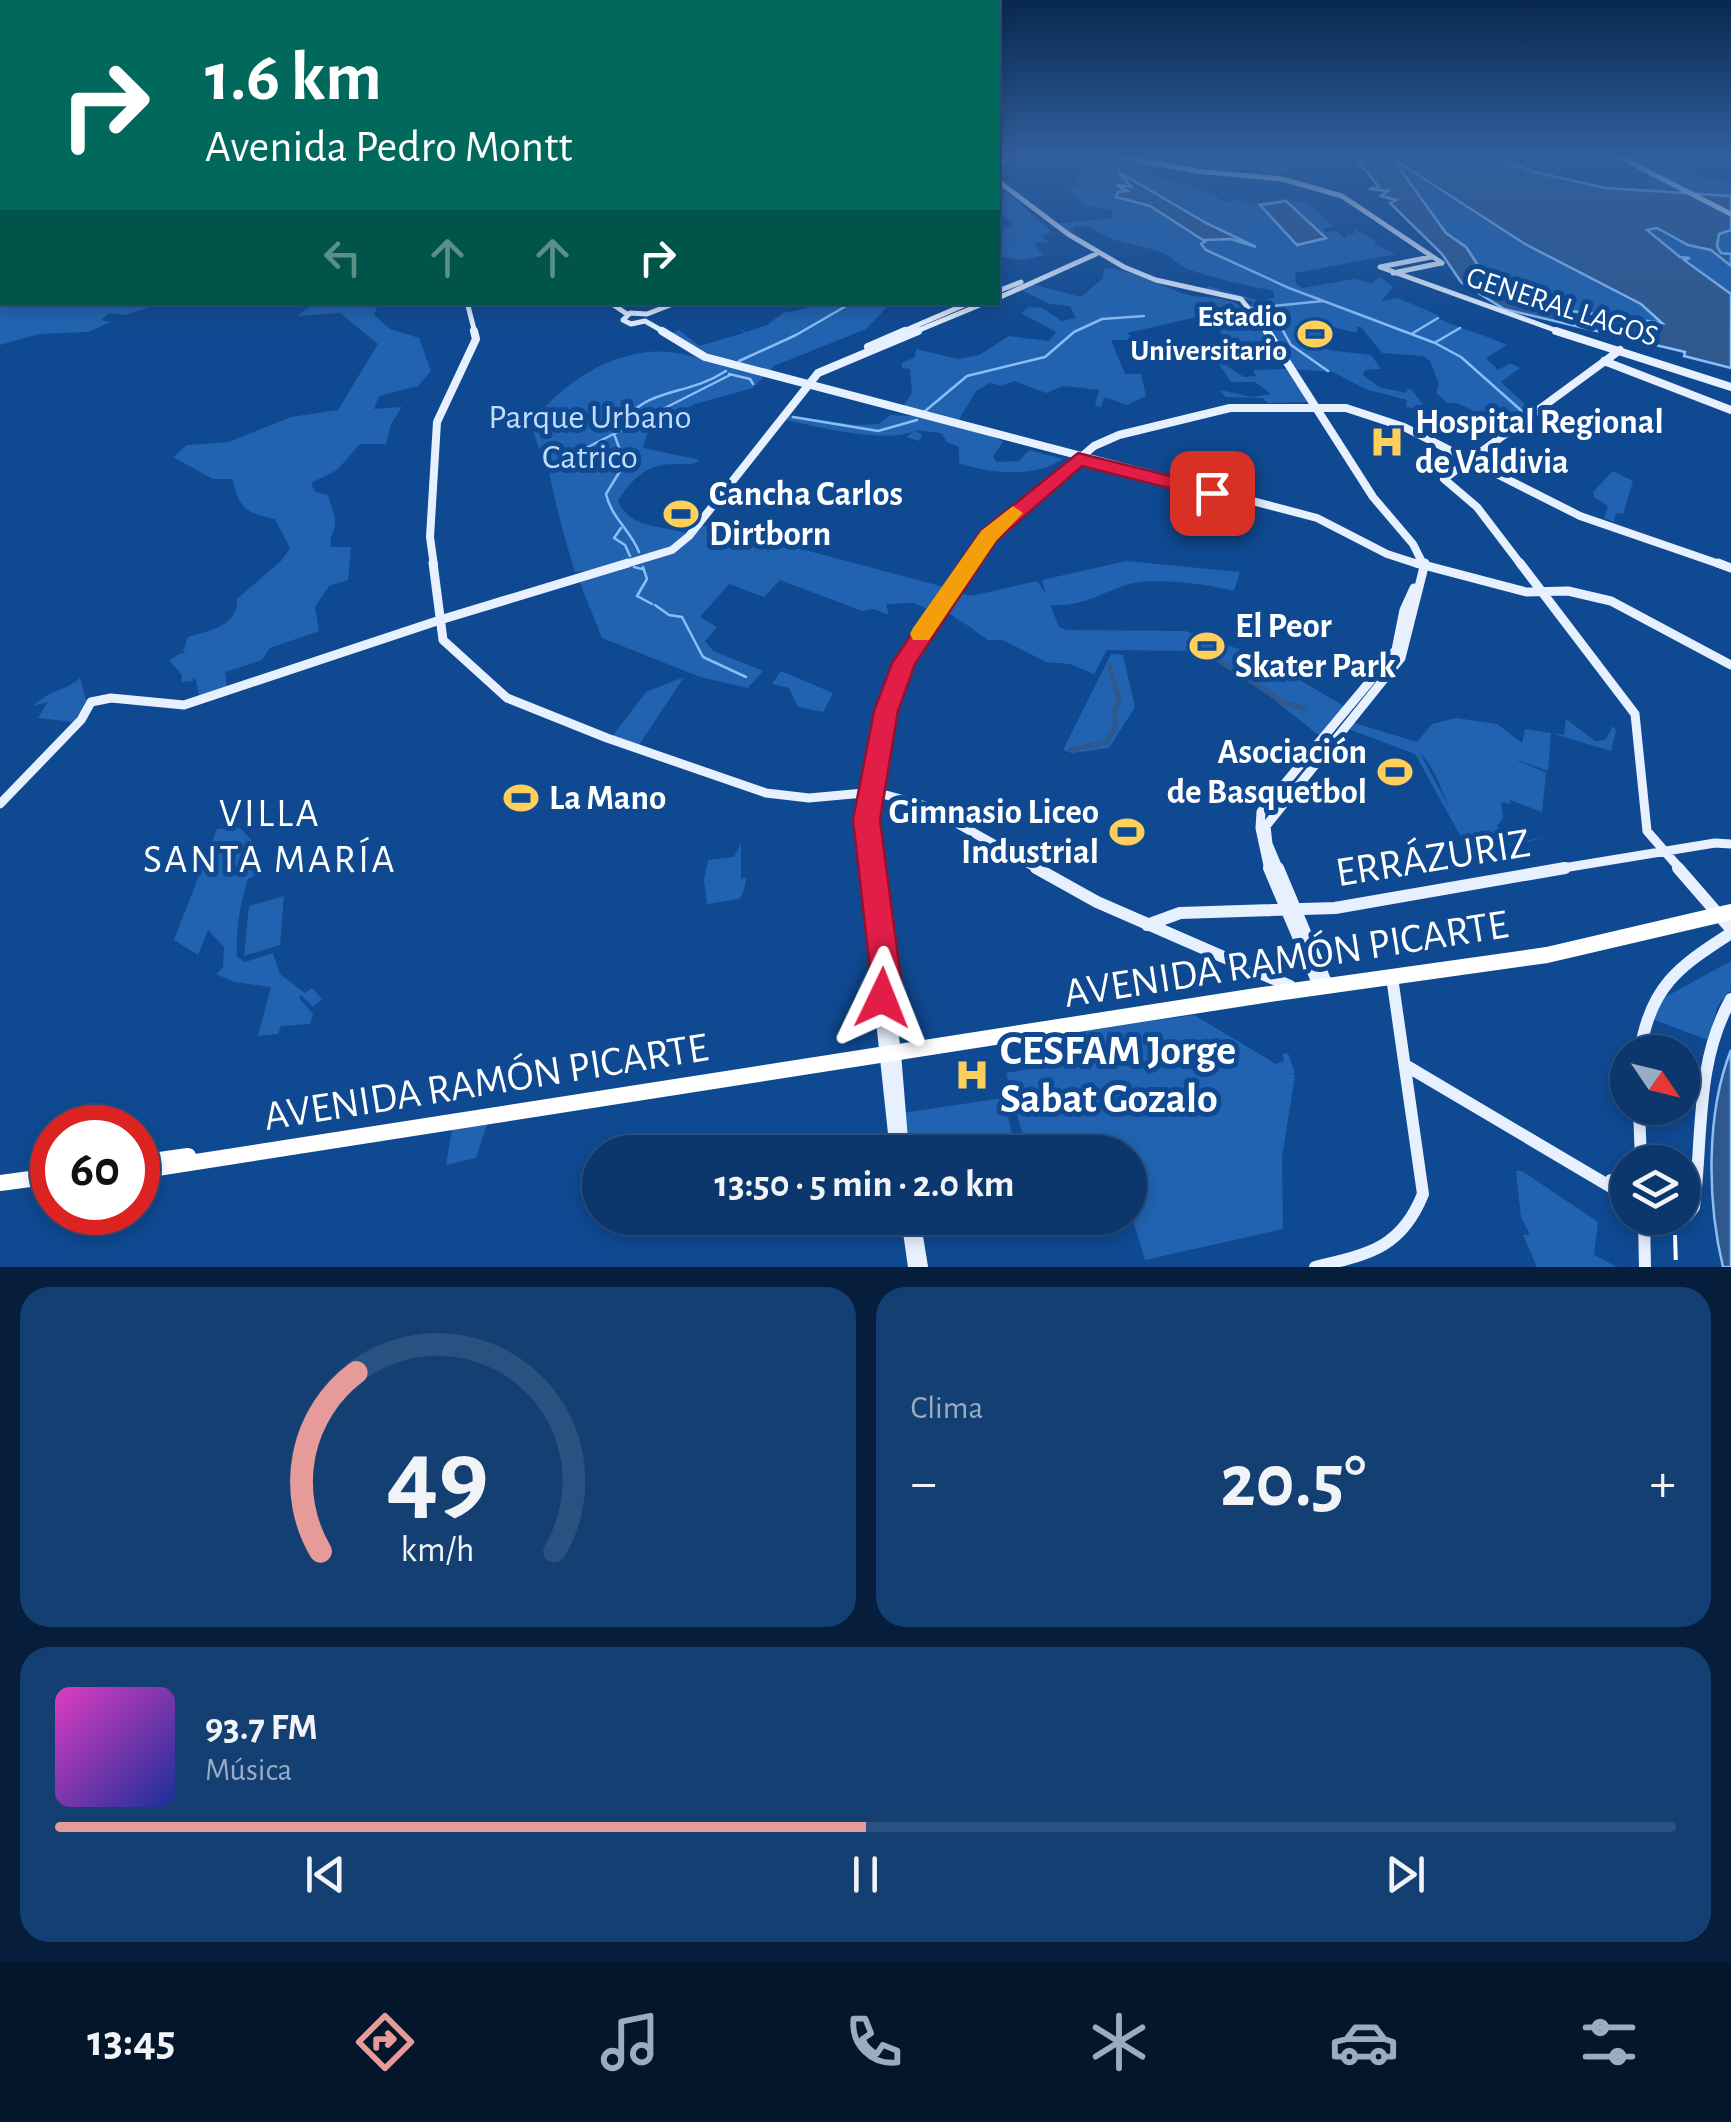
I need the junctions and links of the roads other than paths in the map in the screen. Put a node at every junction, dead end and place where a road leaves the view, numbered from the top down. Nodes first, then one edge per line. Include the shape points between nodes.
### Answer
1 (1039, 214) edge
2 (1371, 214) edge
3 (1093, 253) junction
4 (1432, 256) junction
5 (1442, 262) joint
6 (1390, 273) junction
7 (1000, 294) edge
8 (468, 305) edge
9 (616, 305) edge
10 (669, 305) edge
11 (964, 305) edge
12 (980, 305) edge
13 (628, 313) junction
14 (644, 318) junction
15 (1616, 349) junction
16 (1604, 360) junction
17 (806, 384) junction
18 (1731, 387) edge
19 (1313, 404) junction
20 (1731, 410) edge
21 (1187, 421) joint
22 (1077, 457) junction
23 (1471, 459) junction
24 (664, 551) junction
25 (626, 562) junction
26 (1420, 565) junction
27 (1731, 568) edge
28 (1543, 593) junction
29 (440, 618) junction
30 (1731, 667) edge
31 (100, 700) junction
32 (867, 792) junction
33 (0, 804) edge
34 (0, 812) edge
35 (1731, 844) edge
36 (1663, 851) junction
37 (1293, 912) junction
38 (1725, 921) edge
39 (872, 925) junction
40 (1145, 925) junction
41 (879, 939) junction
42 (1177, 940) joint
43 (1551, 955) junction
44 (1392, 978) junction
45 (1319, 983) junction
46 (1290, 986) junction
47 (1731, 999) edge
48 (885, 1000) junction
49 (1642, 1035) edge
50 (890, 1050) junction
51 (1404, 1065) junction
52 (898, 1135) edge
53 (1699, 1145) edge
54 (160, 1164) edge
55 (1586, 1170) junction
56 (1610, 1181) edge
57 (30, 1182) edge
58 (1610, 1185) edge
59 (0, 1187) edge
60 (909, 1235) edge
61 (917, 1235) edge
62 (1645, 1235) edge
63 (914, 1267) edge
64 (922, 1267) edge
65 (1315, 1267) edge
66 (1645, 1267) edge

1 - 3 main road
2 - 4 main road
3 - 7 main road
3 - 19 main road via 1142,279 1243,303
4 - 5 main road
4 - 6 main road, GENERAL LAGOS via 1380,267
5 - 6 main road
6 - 15 main road, GENERAL LAGOS
8 - 29 main road via 476,339 442,405 436,432 430,537
9 - 13 main road
10 - 14 main road
11 - 17 main road via 814,371
12 - 17 main road
13 - 14 main road
13 - 14 main road via 626,322
14 - 17 main road via 697,357
15 - 16 main road
15 - 18 main road, GENERAL LAGOS
16 - 20 main road
16 - 23 main road
17 - 22 main road
17 - 24 main road via 689,536
19 - 21 main road via 1230,408
19 - 22 main road via 1222,407 1112,434
19 - 23 main road via 1376,415
19 - 26 main road via 1372,503 1398,527
21 - 22 main road via 1112,437
22 - 26 main road via 1313,520
22 - 26 main road via 1317,518
22 - 32 main road via 999,525 902,663
23 - 27 main road via 1580,516
23 - 28 main road via 1444,478 1476,506
24 - 25 main road
24 - 25 main road
25 - 29 main road
26 - 28 main road
26 - 37 main road via 1401,658 1267,822 1268,844
28 - 30 main road via 1593,599 1641,617
28 - 36 main road via 1634,714 1645,826
29 - 31 main road via 184,705
29 - 32 main road via 450,651 517,702 766,793 809,798
31 - 33 main road
31 - 34 main road
32 - 39 main road via 860,834
32 - 40 main road via 938,812
32 - 41 main road
35 - 36 main road, ERRÁZURIZ
36 - 37 main road, ERRÁZURIZ
36 - 38 main road
37 - 40 main road, ERRÁZURIZ via 1180,912
37 - 45 main road
38 - 43 highway, AVENIDA RAMÓN PICARTE
38 - 43 highway, AVENIDA RAMÓN PICARTE via 1602,938
38 - 49 main road via 1655,994
39 - 41 main road
39 - 48 main road
40 - 42 main road
41 - 48 main road
42 - 46 main road
43 - 44 highway, AVENIDA RAMÓN PICARTE
44 - 45 highway, AVENIDA RAMÓN PICARTE
44 - 45 highway, AVENIDA RAMÓN PICARTE
44 - 51 main road
45 - 46 highway, AVENIDA RAMÓN PICARTE
45 - 50 highway, AVENIDA RAMÓN PICARTE
46 - 50 highway, AVENIDA RAMÓN PICARTE
47 - 53 main road via 1702,1093
48 - 50 main road
50 - 52 main road
50 - 54 highway, AVENIDA RAMÓN PICARTE
51 - 55 main road
51 - 65 main road via 1427,1191 1399,1238
55 - 56 main road
55 - 58 main road
57 - 59 highway
60 - 63 main road
61 - 64 main road
62 - 66 main road

